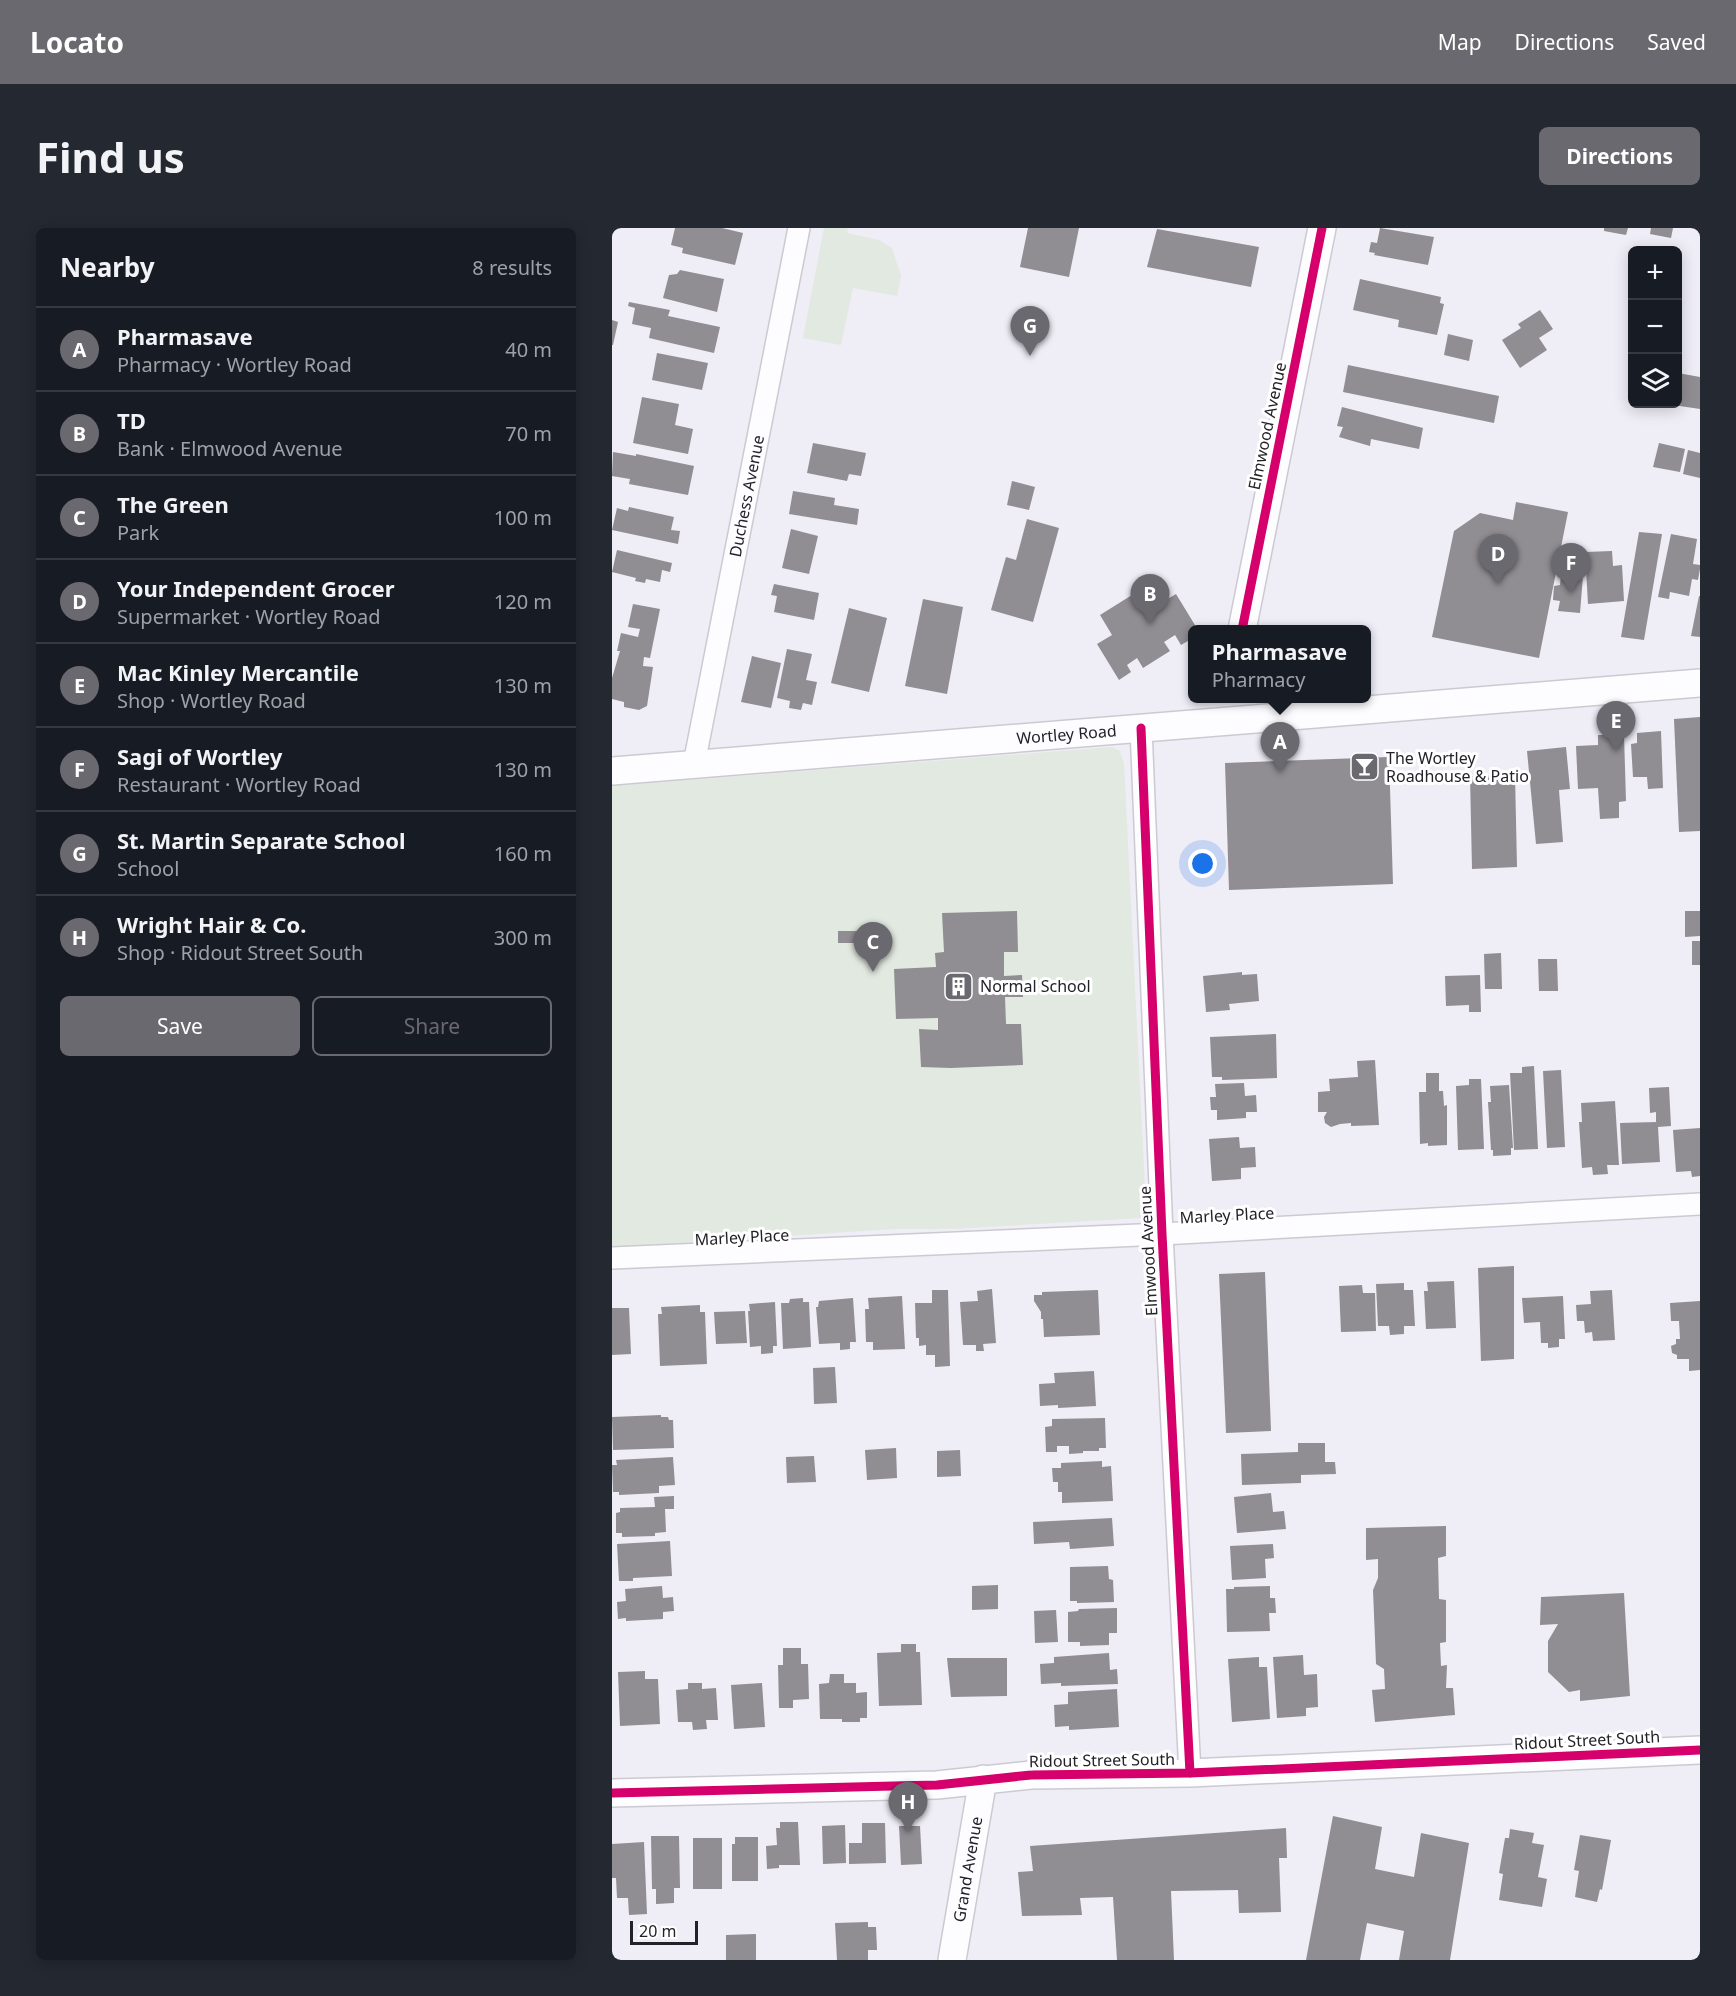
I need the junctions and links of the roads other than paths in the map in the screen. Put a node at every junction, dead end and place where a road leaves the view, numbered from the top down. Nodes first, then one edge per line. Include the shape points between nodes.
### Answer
1 (799, 228) edge
2 (1322, 228) edge
3 (1243, 625) edge
4 (1700, 683) edge
5 (1269, 703) edge
6 (1226, 710) edge
7 (1296, 716) junction
8 (1141, 728) junction
9 (694, 764) junction
10 (612, 771) edge
11 (1700, 1204) edge
12 (1162, 1234) junction
13 (612, 1258) edge
14 (1700, 1750) edge
15 (1191, 1773) junction
16 (983, 1779) junction
17 (612, 1793) edge
18 (951, 1960) edge

1 - 9 street, Duchess Avenue
2 - 3 street, Elmwood Avenue
4 - 7 street, Wortley Road
5 - 7 street
6 - 7 street, Wortley Road
6 - 8 street, Wortley Road
8 - 9 street, Wortley Road
8 - 12 street, Elmwood Avenue
9 - 10 street, Wortley Road
11 - 12 street, Marley Place
12 - 13 street, Marley Place
12 - 15 street, Elmwood Avenue
14 - 15 street, Ridout Street South
15 - 16 street, Ridout Street South
16 - 17 street, Ridout Street South via 937,1785
16 - 18 street, Grand Avenue

